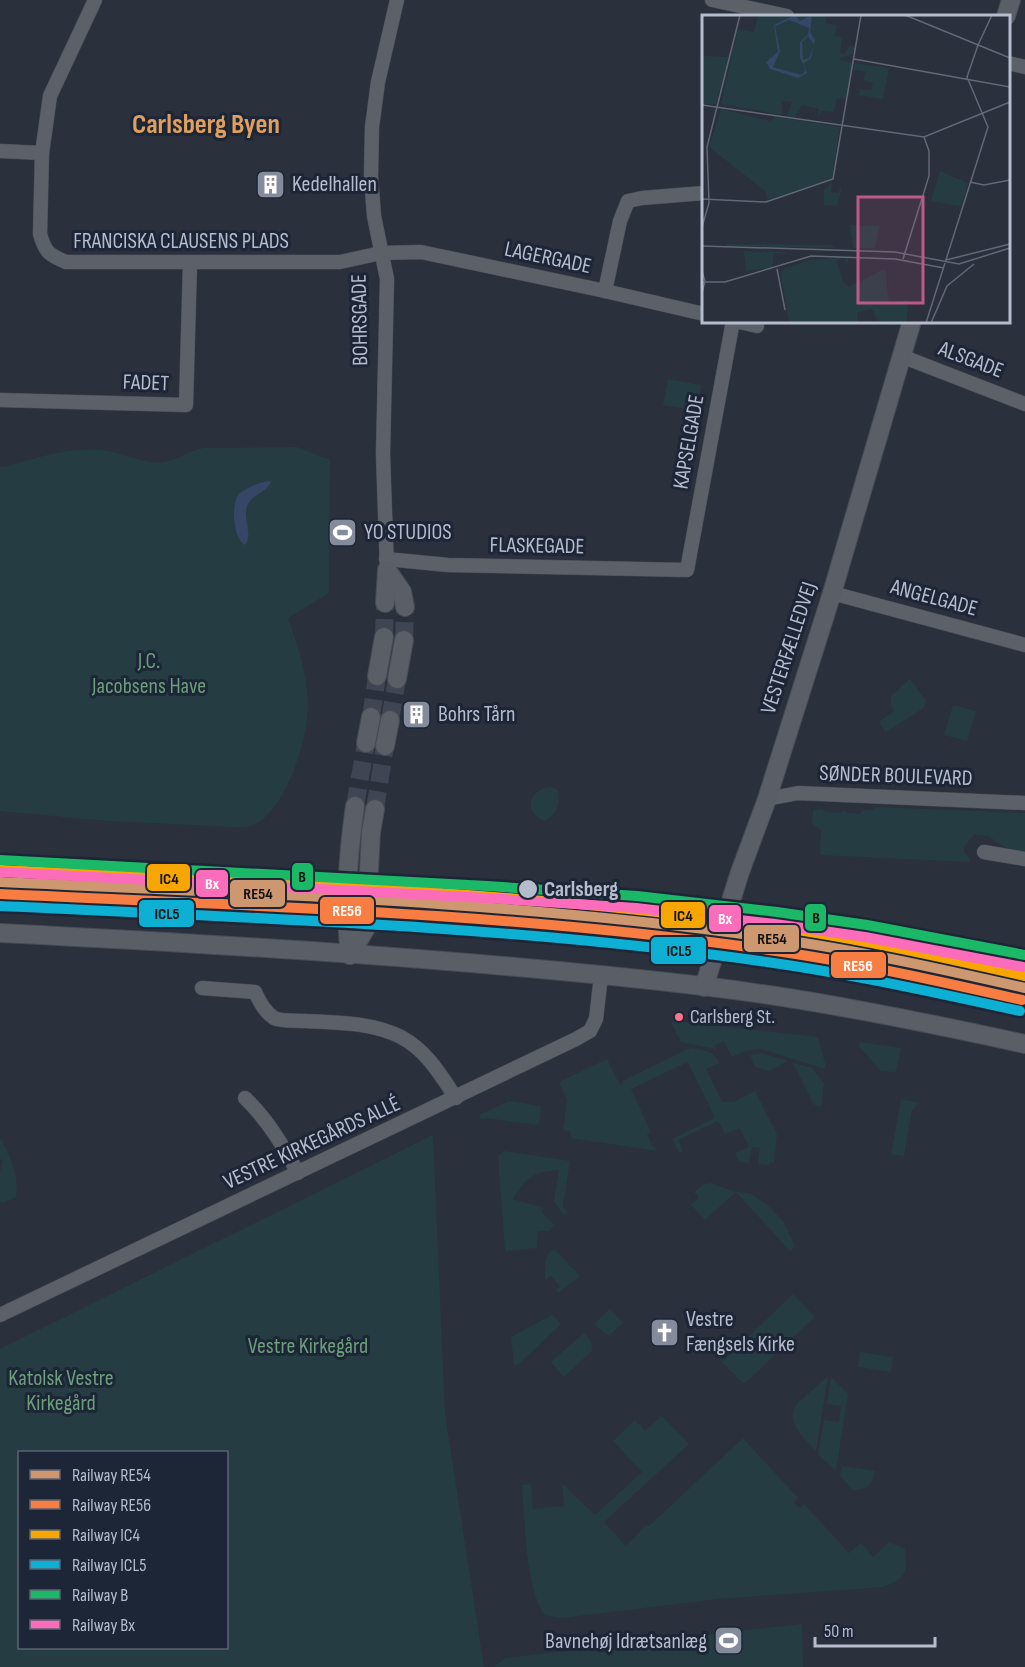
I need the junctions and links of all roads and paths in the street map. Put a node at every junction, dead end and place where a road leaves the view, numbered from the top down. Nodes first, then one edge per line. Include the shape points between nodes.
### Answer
1 (94, 0) edge
2 (397, 0) edge
3 (712, 0) edge
4 (1011, 0) edge
5 (752, 4) edge
6 (784, 15) edge
7 (1006, 15) edge
8 (1010, 63) edge
9 (1025, 67) edge
10 (0, 151) edge
11 (42, 153) junction
12 (702, 193) edge
13 (381, 253) junction
14 (190, 264) junction
15 (605, 291) junction
16 (702, 314) edge
17 (734, 322) edge
18 (738, 322) edge
19 (912, 322) edge
20 (756, 326) dead end
21 (901, 356) junction
22 (0, 400) edge
23 (1025, 404) edge
24 (387, 564) junction
25 (687, 570) joint
26 (832, 593) junction
27 (385, 603) tunnel mouth
28 (405, 607) tunnel mouth
29 (384, 637) tunnel mouth
30 (404, 640) tunnel mouth
31 (1025, 645) edge
32 (377, 676) tunnel mouth
33 (397, 679) tunnel mouth
34 (371, 717) tunnel mouth
35 (390, 720) tunnel mouth
36 (366, 743) tunnel mouth
37 (385, 746) tunnel mouth
38 (767, 799) junction
39 (1025, 803) edge
40 (355, 806) tunnel mouth
41 (375, 809) tunnel mouth
42 (984, 852) dead end
43 (1025, 859) edge
44 (0, 933) edge
45 (350, 955) junction
46 (601, 976) junction
47 (705, 987) junction
48 (202, 988) dead end
49 (1025, 1044) edge
50 (245, 1098) dead end
51 (456, 1098) junction
52 (298, 1173) junction
53 (0, 1315) edge

1 - 11 street via 50,96
2 - 13 street, BOHRSGADE via 372,127 370,176
3 - 5 street
4 - 7 street
5 - 6 street
8 - 9 street
10 - 11 street
11 - 14 street, FRANCISKA CLAUSENS PLADS via 40,234 52,257 66,262
12 - 15 street, LAGERGADE via 628,201
13 - 14 street, FRANCISKA CLAUSENS PLADS via 340,262
13 - 15 street, LAGERGADE via 421,252
13 - 24 street, BOHRSGADE via 387,279 383,454
14 - 22 street, FADET via 186,405
15 - 16 street
17 - 25 street, KAPSELGADE
18 - 20 street
19 - 21 street, VESTERFÆLLEDVEJ
21 - 23 street, ALSGADE
21 - 26 street, VESTERFÆLLEDVEJ
24 - 25 street, FLASKEGADE
24 - 27 street, BOHRSGADE
24 - 28 street via 402,592
26 - 31 street, ANGELGADE
26 - 38 street, VESTERFÆLLEDVEJ
29 - 32 street
30 - 33 street
34 - 36 street
35 - 37 street
38 - 39 street, SØNDER BOULEVARD via 798,794
38 - 47 street, VESTERFÆLLEDVEJ
40 - 45 street via 347,927
41 - 45 street via 366,928
42 - 43 street
44 - 45 street
45 - 46 street
46 - 47 street
46 - 51 street, VESTRE KIRKEGÅRDS ALLÉ via 596,1019 590,1031
47 - 49 street via 842,1007
48 - 51 street via 255,992 264,1009 276,1019 363,1024 383,1029 402,1038 433,1063
50 - 52 street via 261,1114
51 - 52 street, VESTRE KIRKEGÅRDS ALLÉ
52 - 53 street, VESTRE KIRKEGÅRDS ALLÉ

